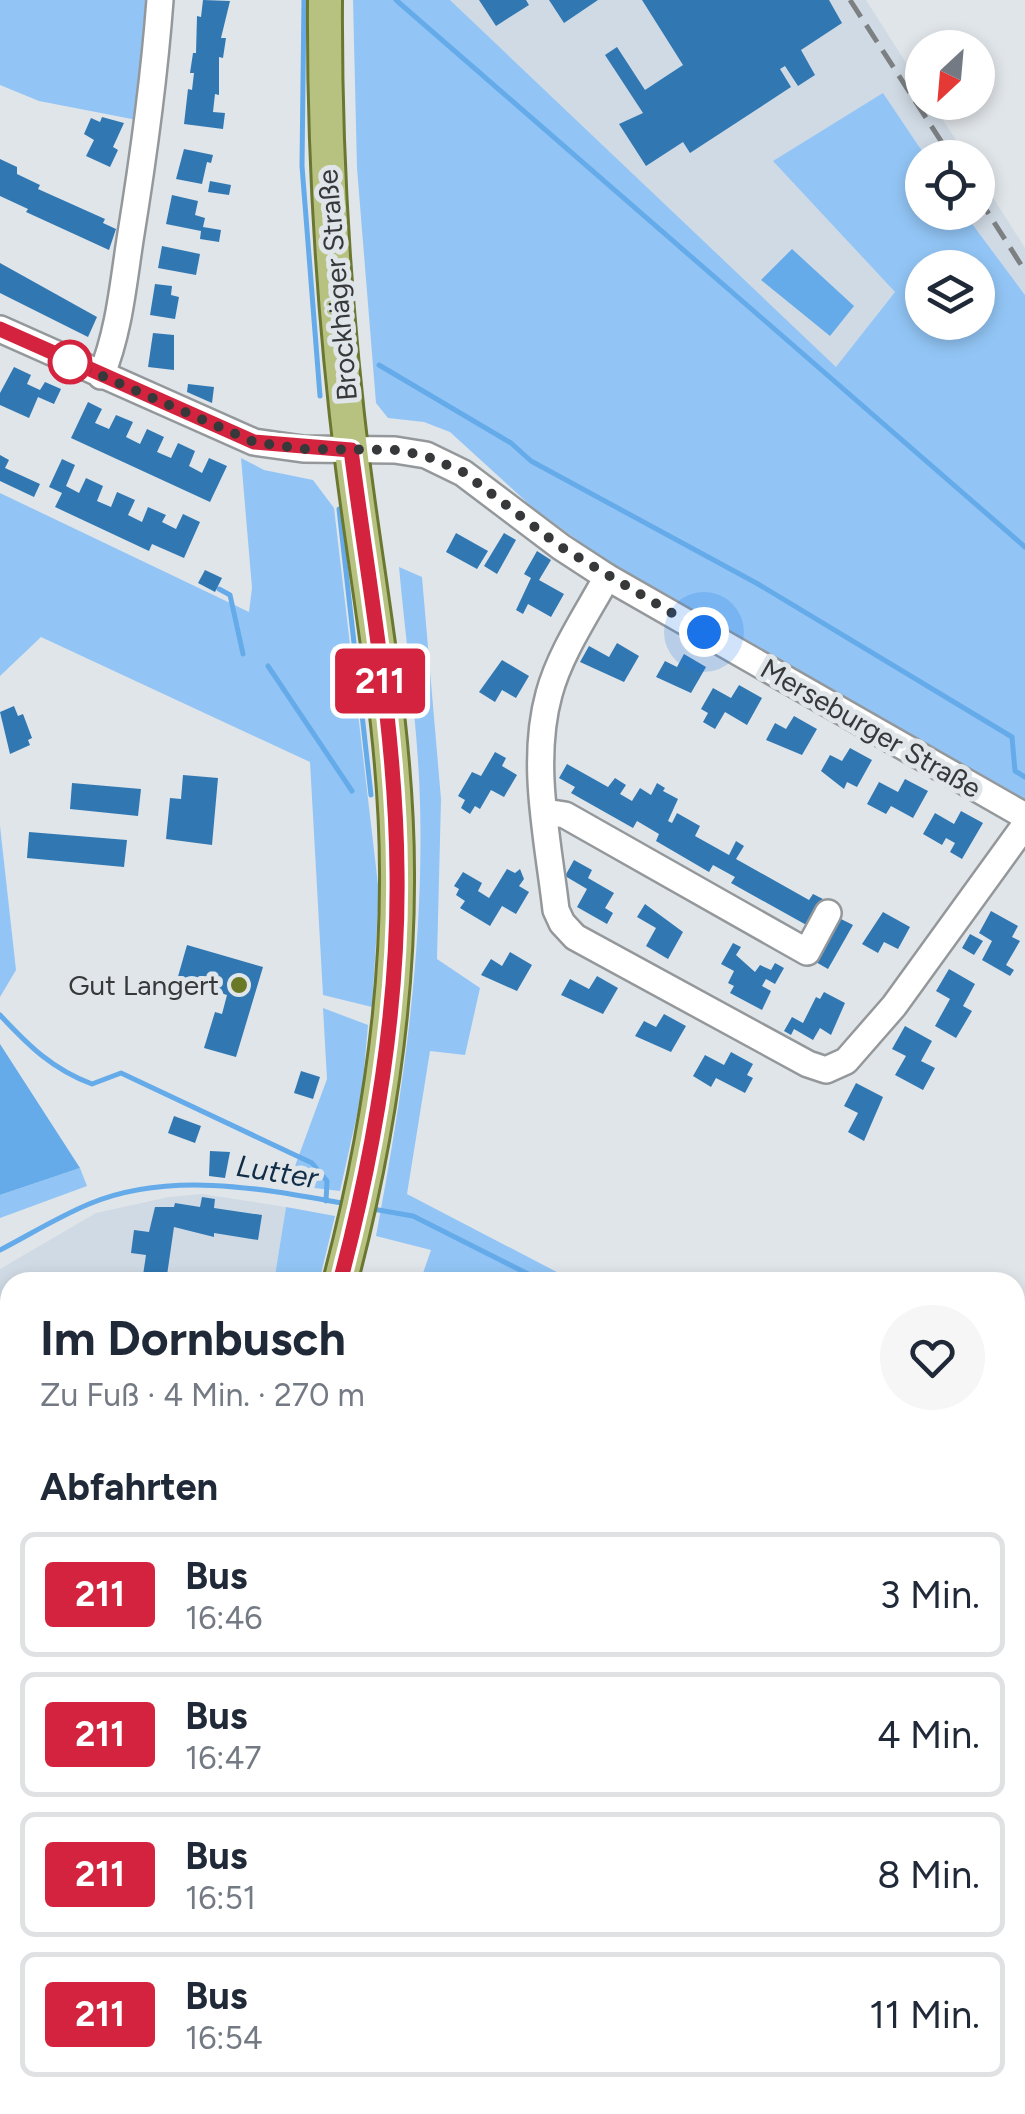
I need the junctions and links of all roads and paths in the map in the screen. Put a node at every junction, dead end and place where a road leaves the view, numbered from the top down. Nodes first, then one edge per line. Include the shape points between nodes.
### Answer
1 (160, 0) edge
2 (325, 0) edge
3 (0, 329) edge
4 (101, 376) junction
5 (351, 450) junction
6 (608, 577) junction
7 (545, 812) junction
8 (1025, 816) edge
9 (1025, 824) edge
10 (828, 913) dead end
11 (343, 1272) edge

1 - 4 street via 148,131 114,344
2 - 5 main road, Brockhäger Straße via 329,204
3 - 4 street, Merseburger Straße
4 - 5 street, Merseburger Straße via 254,442
5 - 6 street, Merseburger Straße via 396,450 463,472
5 - 11 main road, Brockhäger Straße via 389,750 397,871 389,1020 368,1164
6 - 7 street via 549,694 542,731
6 - 8 street, Merseburger Straße
7 - 9 street via 556,910 575,936 826,1070 846,1061 894,1006
7 - 10 street via 564,815 806,952

